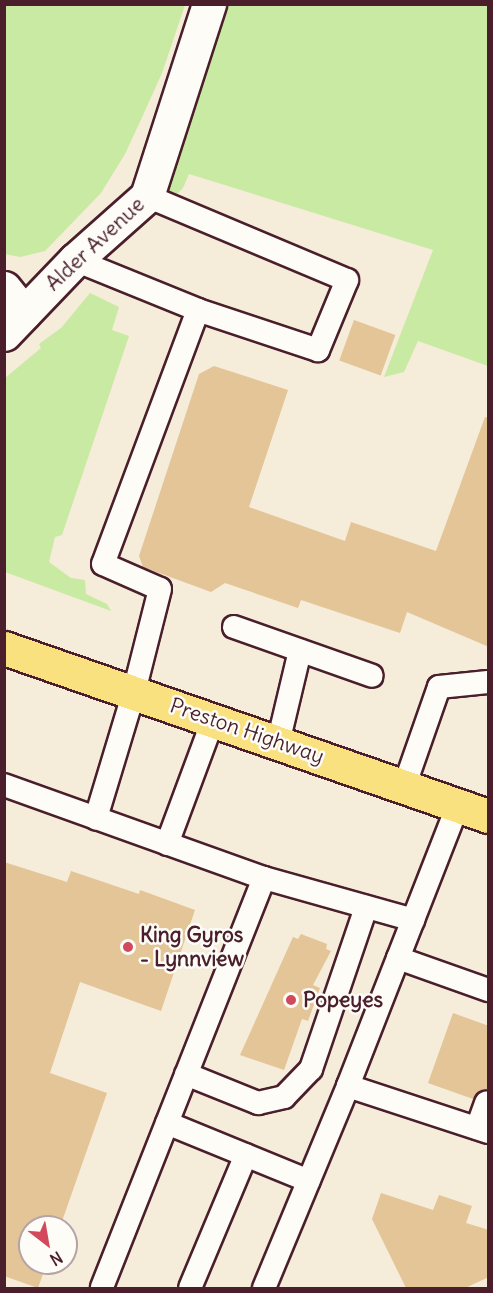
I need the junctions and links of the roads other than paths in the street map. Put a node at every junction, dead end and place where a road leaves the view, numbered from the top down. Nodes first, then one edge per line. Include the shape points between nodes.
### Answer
1 (209, 4) edge
2 (147, 196) junction
3 (75, 260) junction
4 (198, 310) junction
5 (11, 312) edge
6 (234, 627) dead end
7 (4, 648) edge
8 (300, 651) junction
9 (372, 676) dead end
10 (489, 682) edge
11 (134, 692) junction
12 (213, 720) junction
13 (279, 743) junction
14 (4, 785) edge
15 (404, 787) junction
16 (458, 805) junction
17 (489, 816) edge
18 (96, 818) junction
19 (167, 844) junction
20 (264, 878) junction
21 (366, 907) junction
22 (413, 920) junction
23 (398, 958) junction
24 (489, 990) edge
25 (186, 1074) junction
26 (348, 1086) junction
27 (486, 1103) dead end
28 (167, 1123) junction
29 (483, 1130) edge
30 (246, 1155) junction
31 (309, 1181) junction
32 (102, 1288) edge
33 (190, 1288) edge
34 (264, 1288) edge

1 - 2 street, Alder Avenue
2 - 3 street, Alder Avenue
2 - 4 lane via 348,280 318,350
3 - 4 lane
3 - 5 street, Alder Avenue
4 - 11 lane via 103,564 160,589
6 - 8 lane
7 - 11 main road, Preston Highway
8 - 9 lane
8 - 13 lane
10 - 15 lane via 439,687
11 - 12 main road, Preston Highway
11 - 18 lane
12 - 13 main road, Preston Highway
12 - 19 lane
13 - 15 main road, Preston Highway
14 - 18 lane
15 - 16 main road, Preston Highway
16 - 17 main road, Preston Highway
16 - 22 lane
18 - 19 lane
19 - 20 lane
20 - 21 lane
20 - 25 lane
21 - 22 lane
21 - 25 lane via 310,1069 284,1097 258,1103
22 - 23 lane
23 - 24 lane
23 - 26 lane
25 - 28 lane
26 - 29 lane
26 - 31 lane
27 - 29 lane
28 - 30 lane
28 - 32 lane
30 - 31 lane
30 - 33 lane
31 - 34 lane

